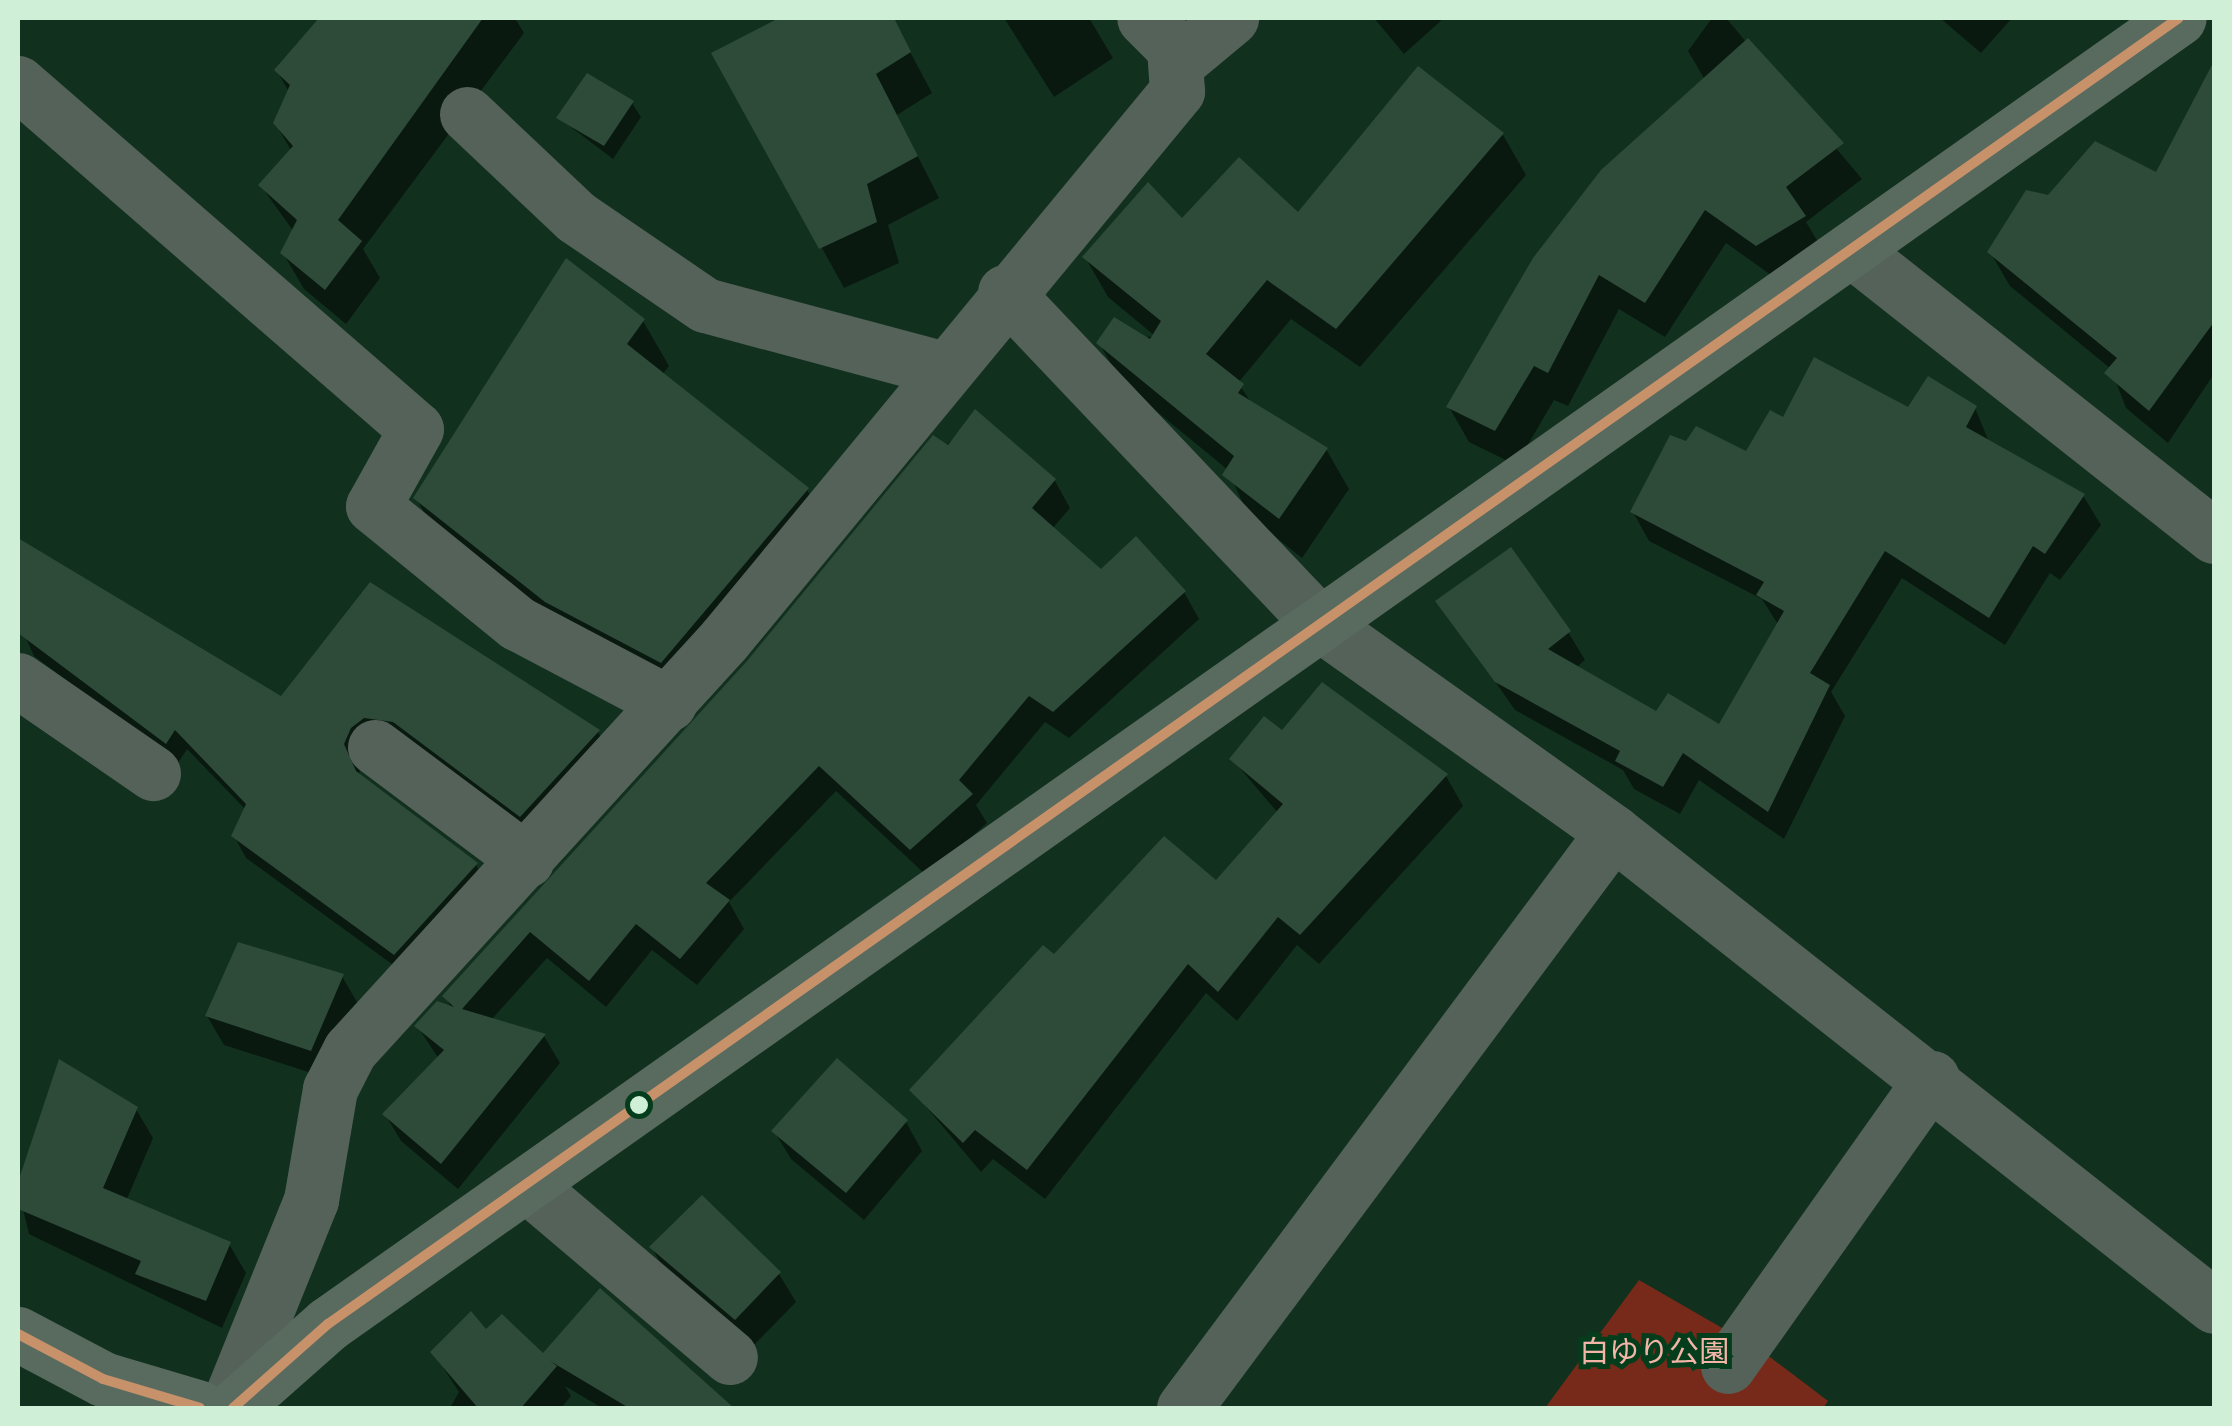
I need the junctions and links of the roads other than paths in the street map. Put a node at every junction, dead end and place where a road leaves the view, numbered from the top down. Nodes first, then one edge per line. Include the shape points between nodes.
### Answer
1 (1144, 18) edge
2 (1231, 18) edge
3 (2179, 18) edge
4 (1176, 64) junction
5 (18, 83) edge
6 (467, 114) dead end
7 (1853, 252) junction
8 (1005, 292) junction
9 (944, 369) junction
10 (2214, 536) edge
11 (1319, 623) junction
12 (18, 680) edge
13 (669, 703) junction
14 (375, 747) dead end
15 (153, 773) dead end
16 (1614, 832) junction
17 (526, 860) junction
18 (1932, 1078) junction
19 (526, 1185) junction
20 (2214, 1306) edge
21 (18, 1334) edge
22 (730, 1358) dead end
23 (1728, 1366) dead end
24 (200, 1408) edge
25 (230, 1408) edge
26 (1184, 1408) edge

1 - 4 street via 1174,48
2 - 4 street
3 - 7 main road
4 - 8 street via 1176,91
5 - 13 street via 416,430 373,506 517,623
6 - 9 street via 576,217 705,305
7 - 10 street
7 - 11 main road
8 - 9 street
8 - 11 street
9 - 13 street
11 - 16 street
11 - 19 main road
12 - 15 street
13 - 17 street
14 - 17 street
16 - 18 street
16 - 26 street
17 - 25 street via 350,1050 330,1089 310,1200
18 - 20 street
18 - 23 street
19 - 22 street
19 - 25 main road via 328,1324
21 - 24 main road via 103,1379

